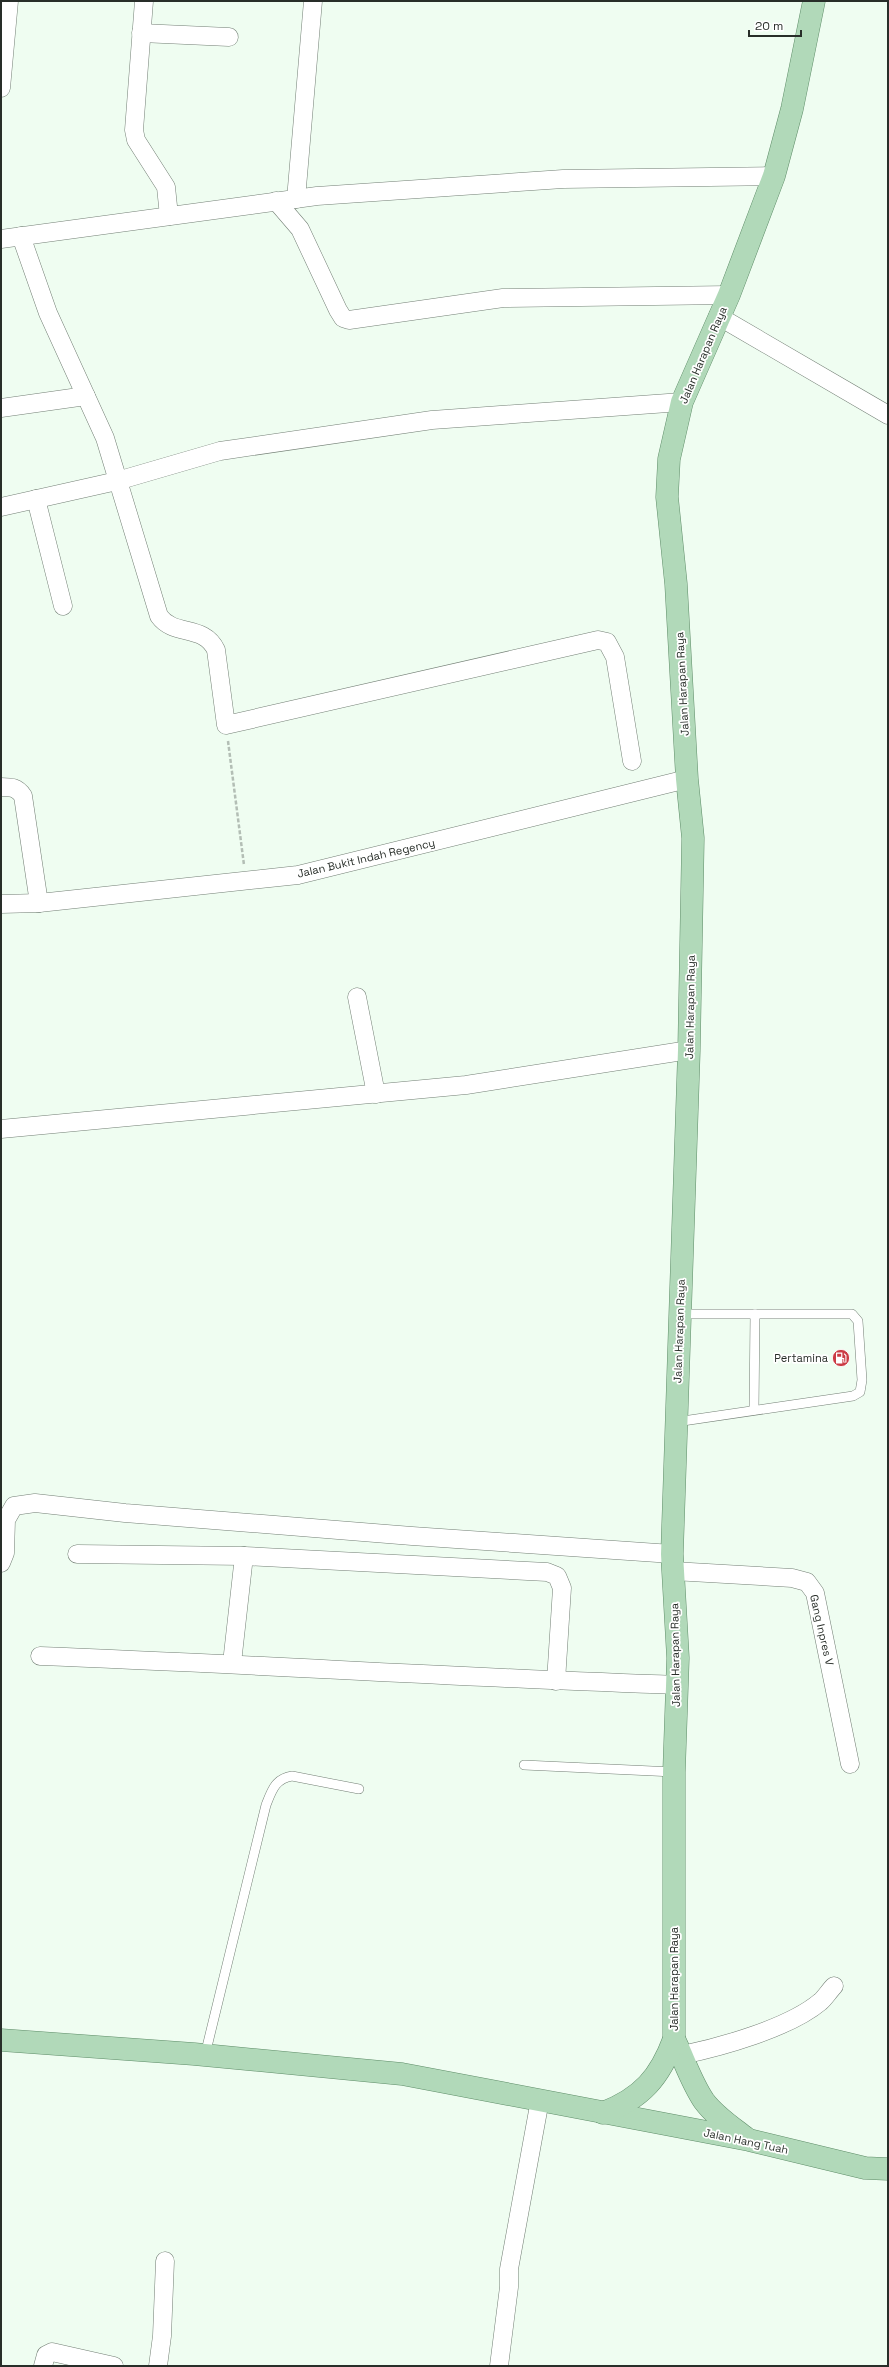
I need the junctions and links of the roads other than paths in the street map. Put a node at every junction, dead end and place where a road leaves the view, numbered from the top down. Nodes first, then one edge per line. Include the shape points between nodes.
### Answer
1 (9, 1) edge
2 (144, 1) edge
3 (313, 1) edge
4 (814, 1) edge
5 (141, 33) junction
6 (229, 37) dead end
7 (1, 88) edge
8 (774, 176) junction
9 (296, 199) junction
10 (276, 201) junction
11 (169, 216) junction
12 (21, 236) junction
13 (1, 239) edge
14 (729, 295) junction
15 (718, 316) junction
16 (86, 396) junction
17 (682, 402) junction
18 (1, 408) edge
19 (888, 415) edge
20 (117, 481) junction
21 (36, 499) junction
22 (1, 507) edge
23 (63, 606) dead end
24 (632, 762) dead end
25 (687, 779) junction
26 (1, 787) edge
27 (39, 903) junction
28 (1, 904) edge
29 (356, 996) dead end
30 (689, 1050) junction
31 (376, 1094) junction
32 (1, 1129) edge
33 (680, 1314) junction
34 (755, 1314) junction
35 (754, 1410) junction
36 (676, 1422) junction
37 (77, 1554) dead end
38 (244, 1556) junction
39 (3, 1558) edge
40 (672, 1562) junction
41 (40, 1656) dead end
42 (232, 1663) junction
43 (556, 1681) junction
44 (677, 1685) junction
45 (850, 1764) dead end
46 (524, 1765) dead end
47 (674, 1772) junction
48 (359, 1789) dead end
49 (834, 1986) dead end
50 (1, 2040) edge
51 (678, 2047) junction
52 (205, 2055) junction
53 (540, 2100) junction
54 (603, 2113) junction
55 (749, 2140) junction
56 (888, 2169) edge
57 (165, 2261) dead end
58 (43, 2366) edge
59 (114, 2366) edge
60 (158, 2366) edge
61 (499, 2366) edge

1 - 7 street
2 - 5 street
3 - 9 street
4 - 8 main road, Jalan Harapan Raya via 792,109
5 - 6 street
5 - 11 street via 134,130 136,140 166,187
8 - 9 street via 563,179
8 - 14 main road, Jalan Harapan Raya
9 - 10 street
10 - 11 street
10 - 14 street via 300,229 338,310 343,318 349,320 503,298
11 - 12 street
12 - 13 street
12 - 16 street via 48,313
14 - 15 main road, Jalan Harapan Raya
15 - 17 main road, Jalan Harapan Raya
15 - 19 street
16 - 18 street
16 - 20 street via 105,438
17 - 20 street via 425,421 220,451
17 - 25 main road, Jalan Harapan Raya via 671,442 667,497 676,584
20 - 21 street
20 - 24 street via 159,616 164,623 174,628 206,636 214,646 226,725 598,640 607,642 615,657
21 - 22 street
21 - 23 street
25 - 27 street, Jalan Bukit Indah Regency via 298,875
25 - 30 main road, Jalan Harapan Raya via 693,838
26 - 27 street via 12,786 23,796
27 - 28 street, Jalan Bukit Indah Regency
29 - 31 street
30 - 31 street via 500,1081
30 - 33 main road, Jalan Harapan Raya
31 - 32 street
33 - 34 lane
33 - 36 main road, Jalan Harapan Raya
34 - 35 lane
34 - 35 lane via 856,1316 862,1380 860,1392 853,1396
35 - 36 lane
36 - 40 main road, Jalan Harapan Raya
37 - 38 street
38 - 42 street
38 - 43 street via 548,1572 557,1576 562,1588
39 - 40 street, Gang Inpres V via 6,1520 14,1506 35,1503
40 - 44 main road, Jalan Harapan Raya
40 - 45 street, Gang Inpres V via 806,1582 815,1593
41 - 42 street
42 - 43 street
43 - 44 street
44 - 47 main road, Jalan Harapan Raya
46 - 47 lane
47 - 51 main road, Jalan Harapan Raya
48 - 52 lane via 292,1776 275,1783 266,1804
49 - 51 street via 821,2002 802,2015 722,2047
50 - 52 main road, Jalan Hang Tuah
51 - 54 main road via 645,2090 632,2100
51 - 55 main road via 705,2102
52 - 53 main road, Jalan Hang Tuah via 402,2074
53 - 54 main road, Jalan Hang Tuah
53 - 61 street via 509,2269
54 - 55 main road, Jalan Hang Tuah
55 - 56 main road, Jalan Hang Tuah via 865,2168
57 - 60 street
58 - 59 street via 46,2355 52,2352

